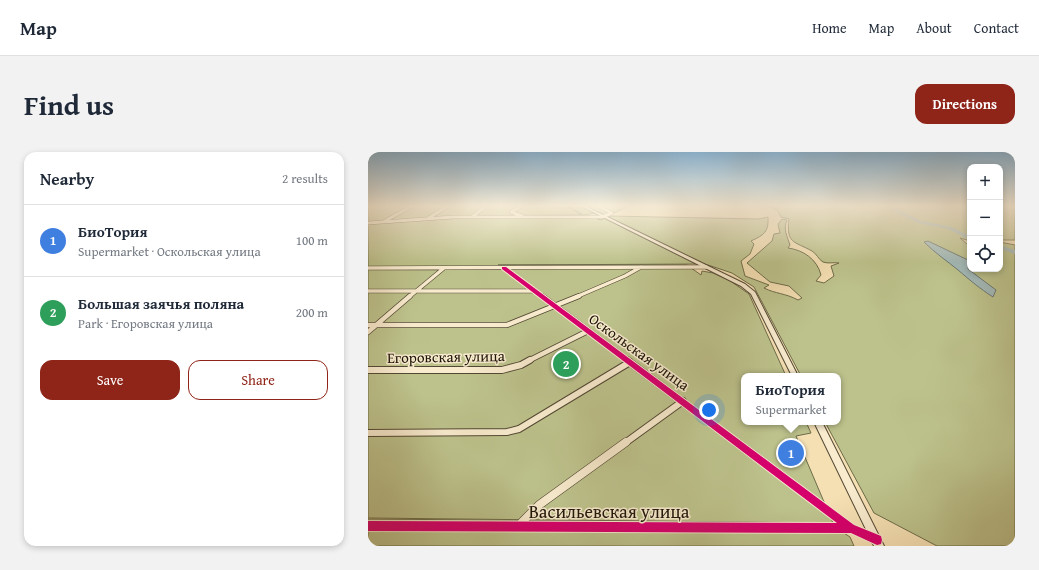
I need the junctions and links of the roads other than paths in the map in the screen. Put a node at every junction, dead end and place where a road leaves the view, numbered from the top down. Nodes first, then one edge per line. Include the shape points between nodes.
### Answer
1 (617, 224) edge
2 (642, 267) junction
3 (706, 267) junction
4 (368, 268) edge
5 (382, 268) junction
6 (444, 268) junction
7 (504, 268) junction
8 (368, 272) edge
9 (368, 291) edge
10 (418, 291) junction
11 (533, 291) junction
12 (554, 306) junction
13 (368, 325) edge
14 (376, 325) junction
15 (368, 332) edge
16 (588, 332) junction
17 (630, 362) junction
18 (368, 370) edge
19 (793, 373) edge
20 (683, 401) junction
21 (819, 425) edge
22 (368, 433) edge
23 (368, 526) edge
24 (518, 526) junction
25 (851, 528) junction
26 (878, 543) edge

1 - 3 street
2 - 3 street
2 - 7 street
2 - 12 street
3 - 19 street via 743,285 753,294
4 - 5 street
5 - 6 street
5 - 8 street
6 - 7 street
6 - 10 street
7 - 11 street, Оскольская улица
9 - 10 street
10 - 11 street
10 - 14 street
11 - 12 street, Оскольская улица
12 - 14 street via 501,325
12 - 16 street, Оскольская улица
13 - 14 street
14 - 15 street
16 - 17 street, Оскольская улица
16 - 18 street, Егоровская улица via 507,370
17 - 20 street, Оскольская улица
17 - 22 street via 520,429 507,432
20 - 24 street via 539,505
20 - 25 street, Оскольская улица
21 - 26 street
23 - 24 street, Васильевская улица
24 - 25 street, Васильевская улица
25 - 26 street, Оскольская улица

